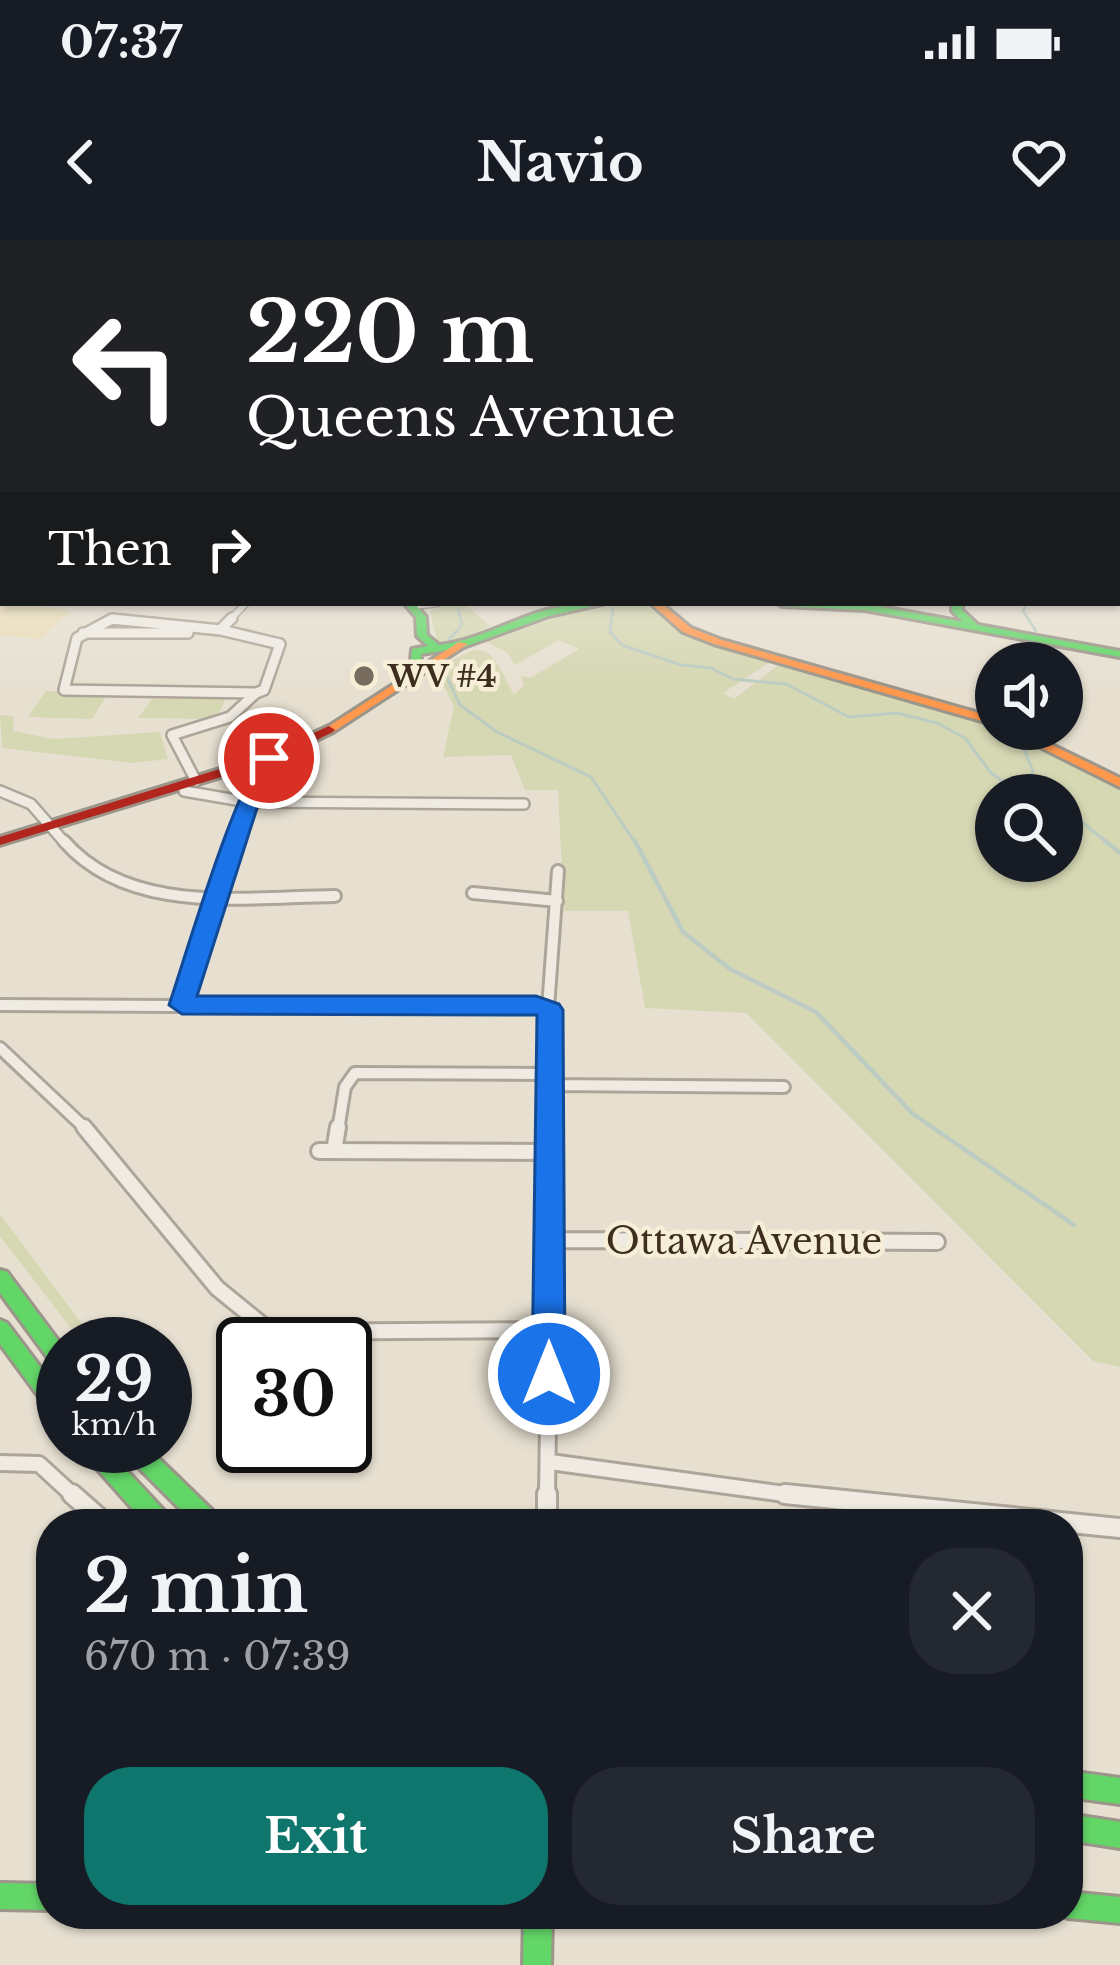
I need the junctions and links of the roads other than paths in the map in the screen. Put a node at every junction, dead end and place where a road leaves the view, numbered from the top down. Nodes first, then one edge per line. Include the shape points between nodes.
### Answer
1 (243, 606) edge
2 (582, 606) edge
3 (659, 606) edge
4 (844, 606) edge
5 (873, 606) edge
6 (957, 606) edge
7 (865, 607) junction
8 (414, 611) edge
9 (975, 627) junction
10 (221, 629) junction
11 (437, 652) junction
12 (1120, 654) edge
13 (256, 693) junction
14 (975, 715) edge
15 (1052, 750) edge
16 (269, 758) junction
17 (1120, 784) edge
18 (190, 786) junction
19 (0, 791) edge
20 (248, 802) junction
21 (524, 804) dead end
22 (54, 826) junction
23 (0, 841) edge
24 (558, 872) dead end
25 (473, 893) dead end
26 (220, 896) junction
27 (335, 896) dead end
28 (557, 902) junction
29 (182, 1005) junction
30 (0, 1006) edge
31 (548, 1009) junction
32 (0, 1048) edge
33 (552, 1079) junction
34 (784, 1087) dead end
35 (550, 1153) junction
36 (551, 1240) junction
37 (937, 1242) dead end
38 (0, 1278) edge
39 (36, 1327) edge
40 (0, 1329) edge
41 (548, 1330) junction
42 (36, 1377) edge
43 (550, 1462) junction
44 (0, 1463) edge
45 (115, 1473) edge
46 (158, 1473) edge
47 (89, 1509) edge
48 (147, 1509) edge
49 (195, 1509) edge
50 (548, 1509) edge
51 (929, 1509) edge
52 (1083, 1524) edge
53 (1120, 1528) edge
54 (1083, 1786) edge
55 (1120, 1791) edge
56 (1083, 1829) edge
57 (1120, 1835) edge
58 (0, 1896) edge
59 (36, 1897) edge
60 (1083, 1907) edge
61 (1120, 1910) edge
62 (538, 1929) edge
63 (537, 1965) edge

1 - 10 street
2 - 11 main road
3 - 14 main road via 718,642
4 - 7 main road
5 - 7 main road
6 - 9 main road
7 - 9 main road
8 - 11 main road
9 - 12 main road
10 - 13 street via 280,641
10 - 13 street via 118,619 81,633 66,655 64,690
11 - 16 main road via 334,728
13 - 18 street via 229,718 172,735
15 - 17 main road
16 - 18 main road
16 - 20 street
18 - 20 street
18 - 22 main road
19 - 22 street via 33,801
20 - 21 street
20 - 26 street
22 - 23 main road
22 - 26 street via 111,879
24 - 28 street
25 - 28 street
26 - 27 street
26 - 29 street
28 - 31 street
29 - 30 street
29 - 31 street
31 - 33 street
32 - 41 street via 46,1086 207,1274 271,1332
33 - 34 street
33 - 35 street
33 - 35 street via 355,1073 327,1151
35 - 36 street
36 - 37 street, Ottawa Avenue
36 - 41 street
38 - 39 main road
40 - 42 main road
41 - 43 street
43 - 50 street
43 - 51 street
44 - 47 street via 39,1464
45 - 48 main road
46 - 49 main road
52 - 53 street
54 - 55 main road
56 - 57 main road
58 - 59 main road
60 - 61 main road
62 - 63 main road

